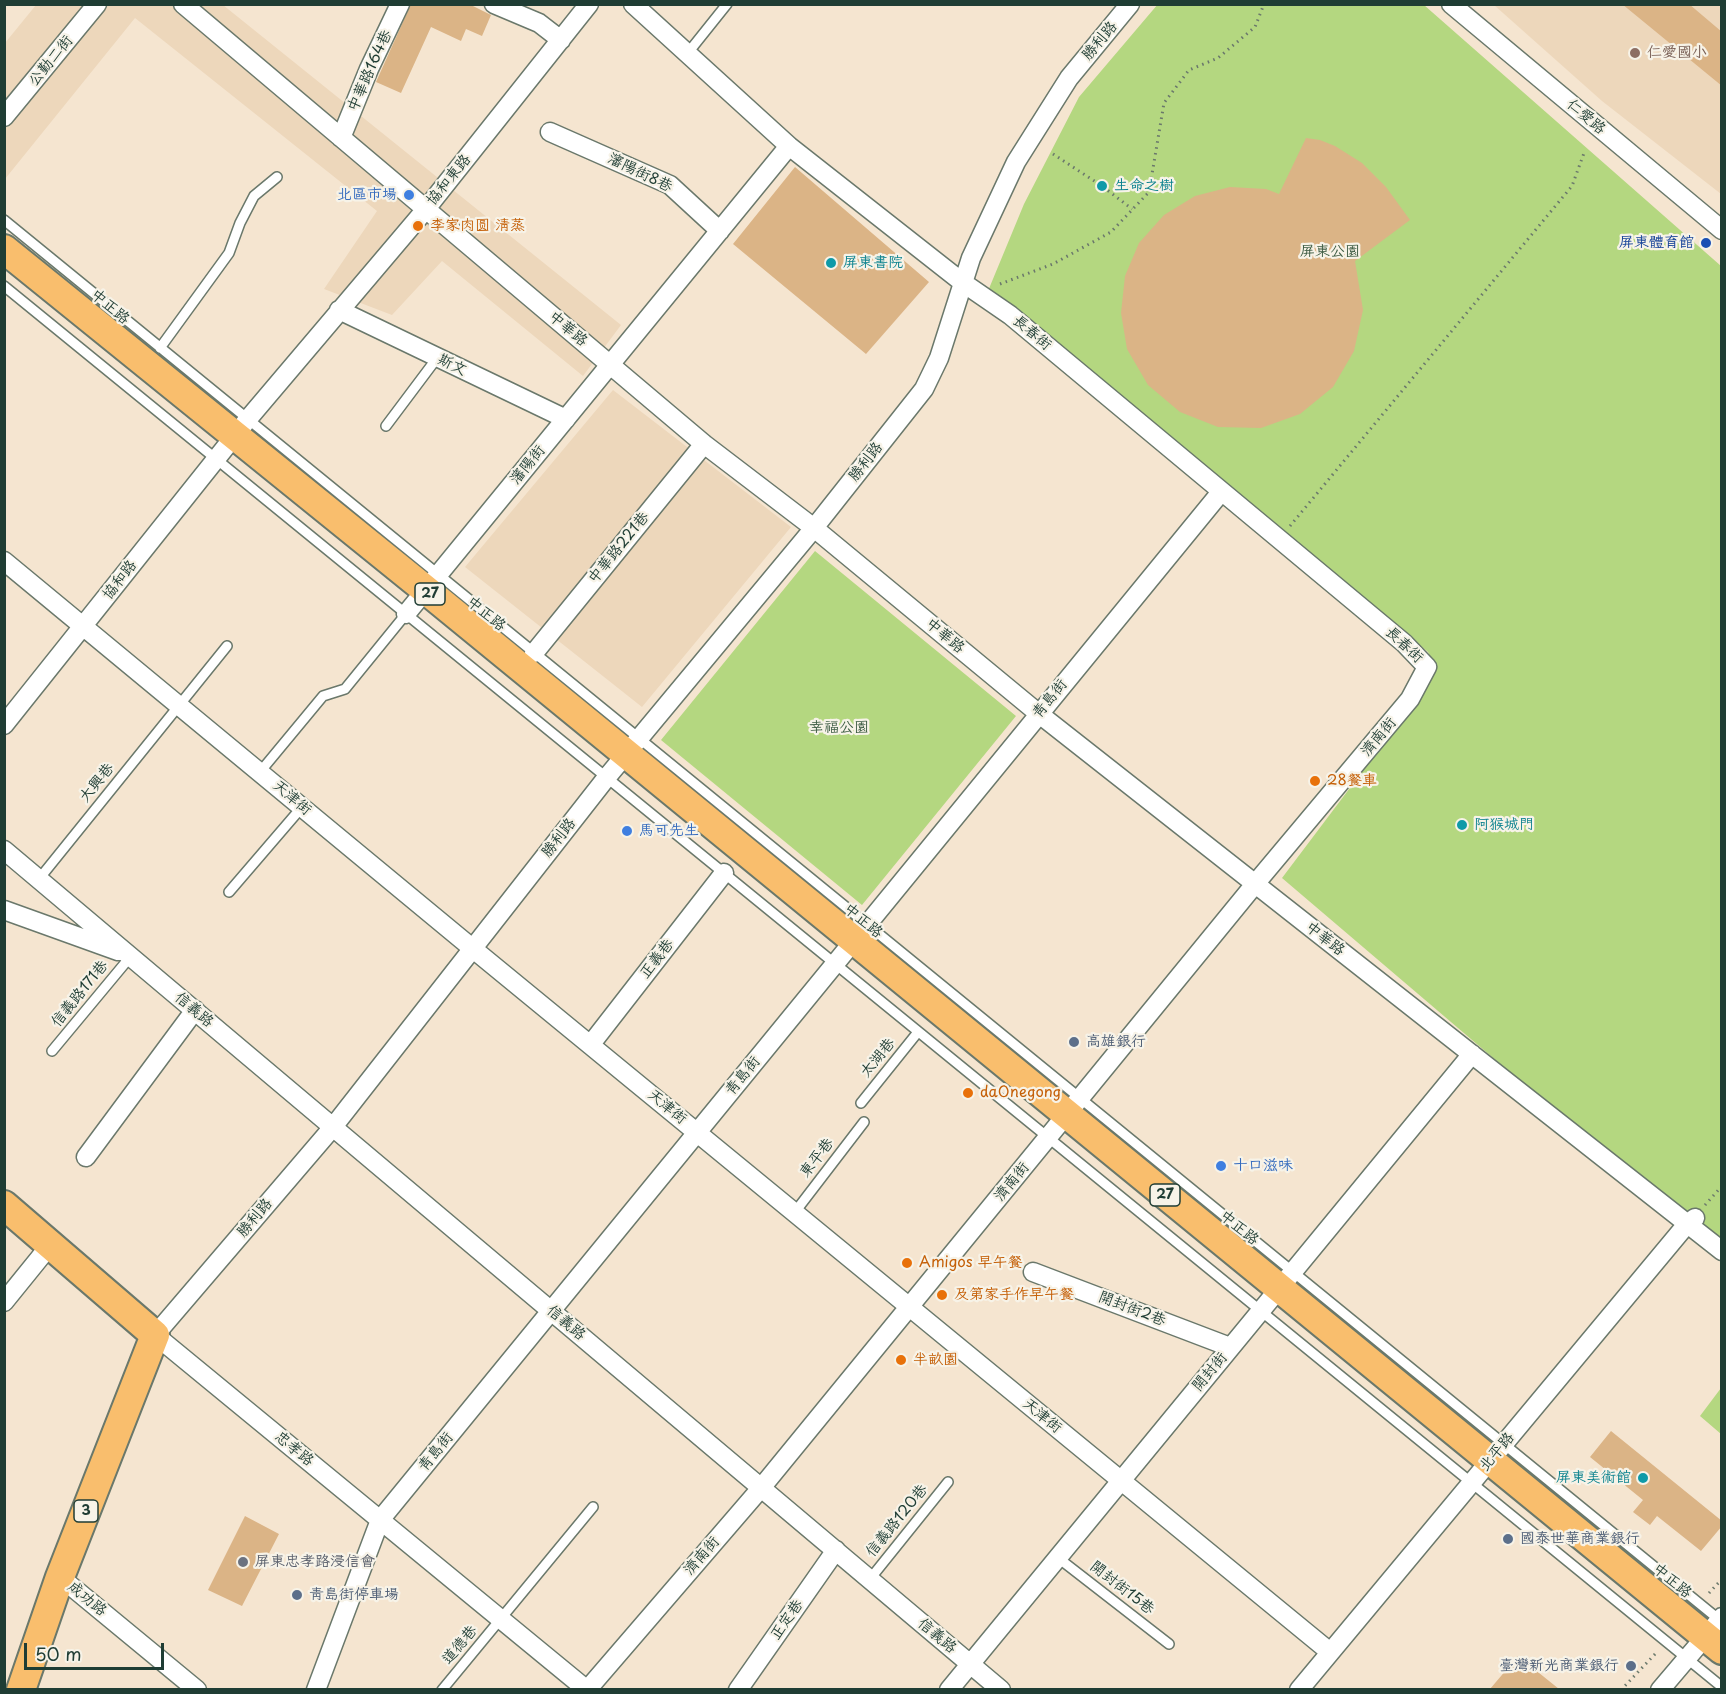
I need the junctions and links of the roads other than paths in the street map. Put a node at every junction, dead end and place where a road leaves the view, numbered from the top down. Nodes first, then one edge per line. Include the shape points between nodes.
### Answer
1 (97, 4) edge
2 (400, 4) edge
3 (494, 4) edge
4 (589, 4) edge
5 (633, 4) edge
6 (727, 4) edge
7 (1130, 4) edge
8 (1451, 4) edge
9 (190, 7) edge
10 (561, 40) junction
11 (687, 54) junction
12 (4, 117) edge
13 (550, 132) dead end
14 (341, 138) junction
15 (789, 146) junction
16 (277, 177) dead end
17 (426, 209) junction
18 (4, 220) edge
19 (1722, 230) edge
20 (720, 231) junction
21 (4, 249) edge
22 (962, 282) junction
23 (4, 286) edge
24 (339, 310) junction
25 (160, 348) junction
26 (437, 358) junction
27 (610, 365) junction
28 (566, 419) junction
29 (386, 426) dead end
30 (242, 427) junction
31 (704, 444) junction
32 (216, 459) junction
33 (1221, 492) junction
34 (814, 528) junction
35 (4, 561) edge
36 (432, 582) junction
37 (406, 614) junction
38 (83, 626) junction
39 (227, 646) dead end
40 (534, 653) junction
41 (1427, 667) joint
42 (179, 705) junction
43 (1038, 713) junction
44 (4, 725) edge
45 (633, 745) junction
46 (260, 772) junction
47 (607, 777) junction
48 (302, 807) junction
49 (4, 850) edge
50 (724, 873) junction
51 (39, 879) junction
52 (1255, 884) junction
53 (229, 892) dead end
54 (4, 910) edge
55 (860, 932) junction
56 (472, 948) junction
57 (131, 956) junction
58 (834, 964) junction
59 (195, 1010) junction
60 (918, 1032) junction
61 (591, 1044) junction
62 (52, 1051) dead end
63 (1472, 1054) junction
64 (861, 1103) dead end
65 (1073, 1106) junction
66 (864, 1122) dead end
67 (333, 1127) junction
68 (698, 1132) junction
69 (1047, 1138) junction
70 (86, 1157) dead end
71 (4, 1205) edge
72 (795, 1212) junction
73 (1692, 1220) junction
74 (51, 1244) junction
75 (1722, 1251) edge
76 (1034, 1272) dead end
77 (1286, 1280) junction
78 (4, 1302) edge
79 (910, 1306) junction
80 (552, 1311) junction
81 (1260, 1312) junction
82 (156, 1335) junction
83 (1230, 1347) junction
84 (1496, 1452) junction
85 (1120, 1480) junction
86 (948, 1482) dead end
87 (1471, 1484) junction
88 (761, 1488) junction
89 (593, 1507) dead end
90 (380, 1520) junction
91 (836, 1550) junction
92 (1057, 1557) junction
93 (60, 1577) junction
94 (870, 1579) junction
95 (501, 1619) junction
96 (1718, 1629) edge
97 (1169, 1644) dead end
98 (1330, 1652) junction
99 (1686, 1659) junction
100 (970, 1664) junction
101 (1722, 1687) edge
102 (21, 1689) edge
103 (196, 1689) edge
104 (316, 1689) edge
105 (442, 1689) edge
106 (587, 1689) edge
107 (738, 1689) edge
108 (949, 1689) edge
109 (1001, 1689) edge
110 (1299, 1689) edge
111 (1660, 1689) edge

1 - 12 street, 公勤二街
2 - 14 street, 中華路164巷
3 - 10 street via 539,23
4 - 10 street, 協和東路
5 - 11 street, 長春街
6 - 11 lane
7 - 22 street, 勝利路 via 1069,78 1031,137 994,206
8 - 19 street, 仁愛路
9 - 14 street, 中華路
10 - 17 street, 協和東路
11 - 15 street, 長春街
13 - 20 street, 瀋陽街8巷 via 670,185
14 - 17 street, 中華路
15 - 20 street, 瀋陽街
15 - 22 street, 長春街
16 - 25 lane via 254,196 229,253
17 - 24 street, 協和東路
17 - 27 street, 中華路
18 - 25 lane, 中正路
20 - 27 street, 瀋陽街
21 - 30 main road, 中正路 / 27
22 - 33 street, 長春街 via 1010,315
22 - 34 street, 勝利路 via 930,379
23 - 32 lane
24 - 26 street, 斯文
24 - 30 street, 協和東路
25 - 30 lane, 中正路
26 - 28 street, 斯文
26 - 29 lane
27 - 28 street, 瀋陽街
27 - 31 street, 中華路
28 - 36 street, 瀋陽街
30 - 32 street, 協和路
30 - 36 main road, 中正路 / 27
31 - 34 street, 中華路
31 - 40 street, 中華路221巷
32 - 37 lane
32 - 38 street, 協和路
33 - 41 street, 長春街 via 1404,642
33 - 43 street, 青島街
34 - 43 street, 中華路
34 - 45 street, 勝利路
35 - 38 street, 天津街
36 - 37 street, 瀋陽街
36 - 40 lane, 中正路
36 - 45 main road, 中正路 / 27
37 - 46 lane, 瀋陽街 via 345,689 323,696
37 - 47 lane
38 - 42 street, 天津街
38 - 44 street, 協和路
39 - 42 lane, 大興巷
40 - 45 lane, 中正路
41 - 52 street, 濟南街 via 1410,699
42 - 46 street, 天津街
42 - 51 lane, 大興巷
43 - 52 street, 中華路
43 - 55 street, 青島街
45 - 47 street, 勝利路
45 - 55 main road, 中正路 / 27
46 - 48 street, 天津街
47 - 50 lane
47 - 56 street, 勝利路
48 - 53 lane
48 - 56 street, 天津街
49 - 51 street, 信義路
50 - 58 lane
50 - 61 street, 正義巷
51 - 57 street, 信義路
52 - 63 street, 中華路
52 - 65 street, 濟南街
54 - 57 street, 信義路
55 - 58 street, 青島街
55 - 65 main road, 中正路 / 27
56 - 61 street, 天津街
56 - 67 street, 勝利路
57 - 59 street, 信義路
57 - 62 lane, 信義路171巷
58 - 60 lane
58 - 68 street, 青島街
59 - 67 street, 信義路
59 - 70 street
60 - 64 lane, 太湖巷
60 - 69 lane
61 - 68 street, 天津街
63 - 73 street, 中華路
63 - 77 street, 開封街
65 - 69 street, 濟南街
65 - 77 main road, 中正路 / 27
66 - 72 lane, 東平巷
67 - 80 street, 信義路
67 - 82 street, 勝利路
68 - 72 street, 天津街
68 - 80 street, 青島街
69 - 79 street, 濟南街
69 - 81 lane
71 - 74 main road, 忠孝路
72 - 79 street, 天津街
73 - 75 street, 中華路
73 - 84 street, 北平路
74 - 78 street
74 - 82 main road, 忠孝路
76 - 83 street, 開封街2巷
77 - 81 street, 開封街
77 - 84 main road, 中正路 / 27
79 - 85 street, 天津街
79 - 88 street, 濟南街
80 - 88 street, 信義路
80 - 90 street, 青島街
81 - 83 street, 開封街
81 - 87 lane
82 - 90 street, 忠孝路
82 - 93 main road, 勝利路 / 3
83 - 85 street, 開封街
84 - 87 street, 北平路
84 - 96 main road, 中正路 / 27
85 - 92 street, 開封街
85 - 98 street, 天津街
86 - 94 lane, 信義路120巷
87 - 98 street, 北平路
87 - 99 lane
88 - 91 street, 信義路
88 - 106 street, 濟南街
89 - 95 lane, 道德巷
90 - 95 street, 忠孝路
90 - 104 street, 青島街
91 - 94 street, 信義路
91 - 107 street, 正定巷
92 - 97 lane, 開封街15巷
92 - 100 street, 開封街
93 - 102 main road, 勝利路 / 3
93 - 103 street, 成功路
94 - 100 street, 信義路
95 - 105 lane, 道德巷
95 - 106 street, 忠孝路
96 - 99 street
98 - 110 street, 北平路
99 - 101 lane
99 - 111 street
100 - 108 street, 開封街
100 - 109 street, 信義路

